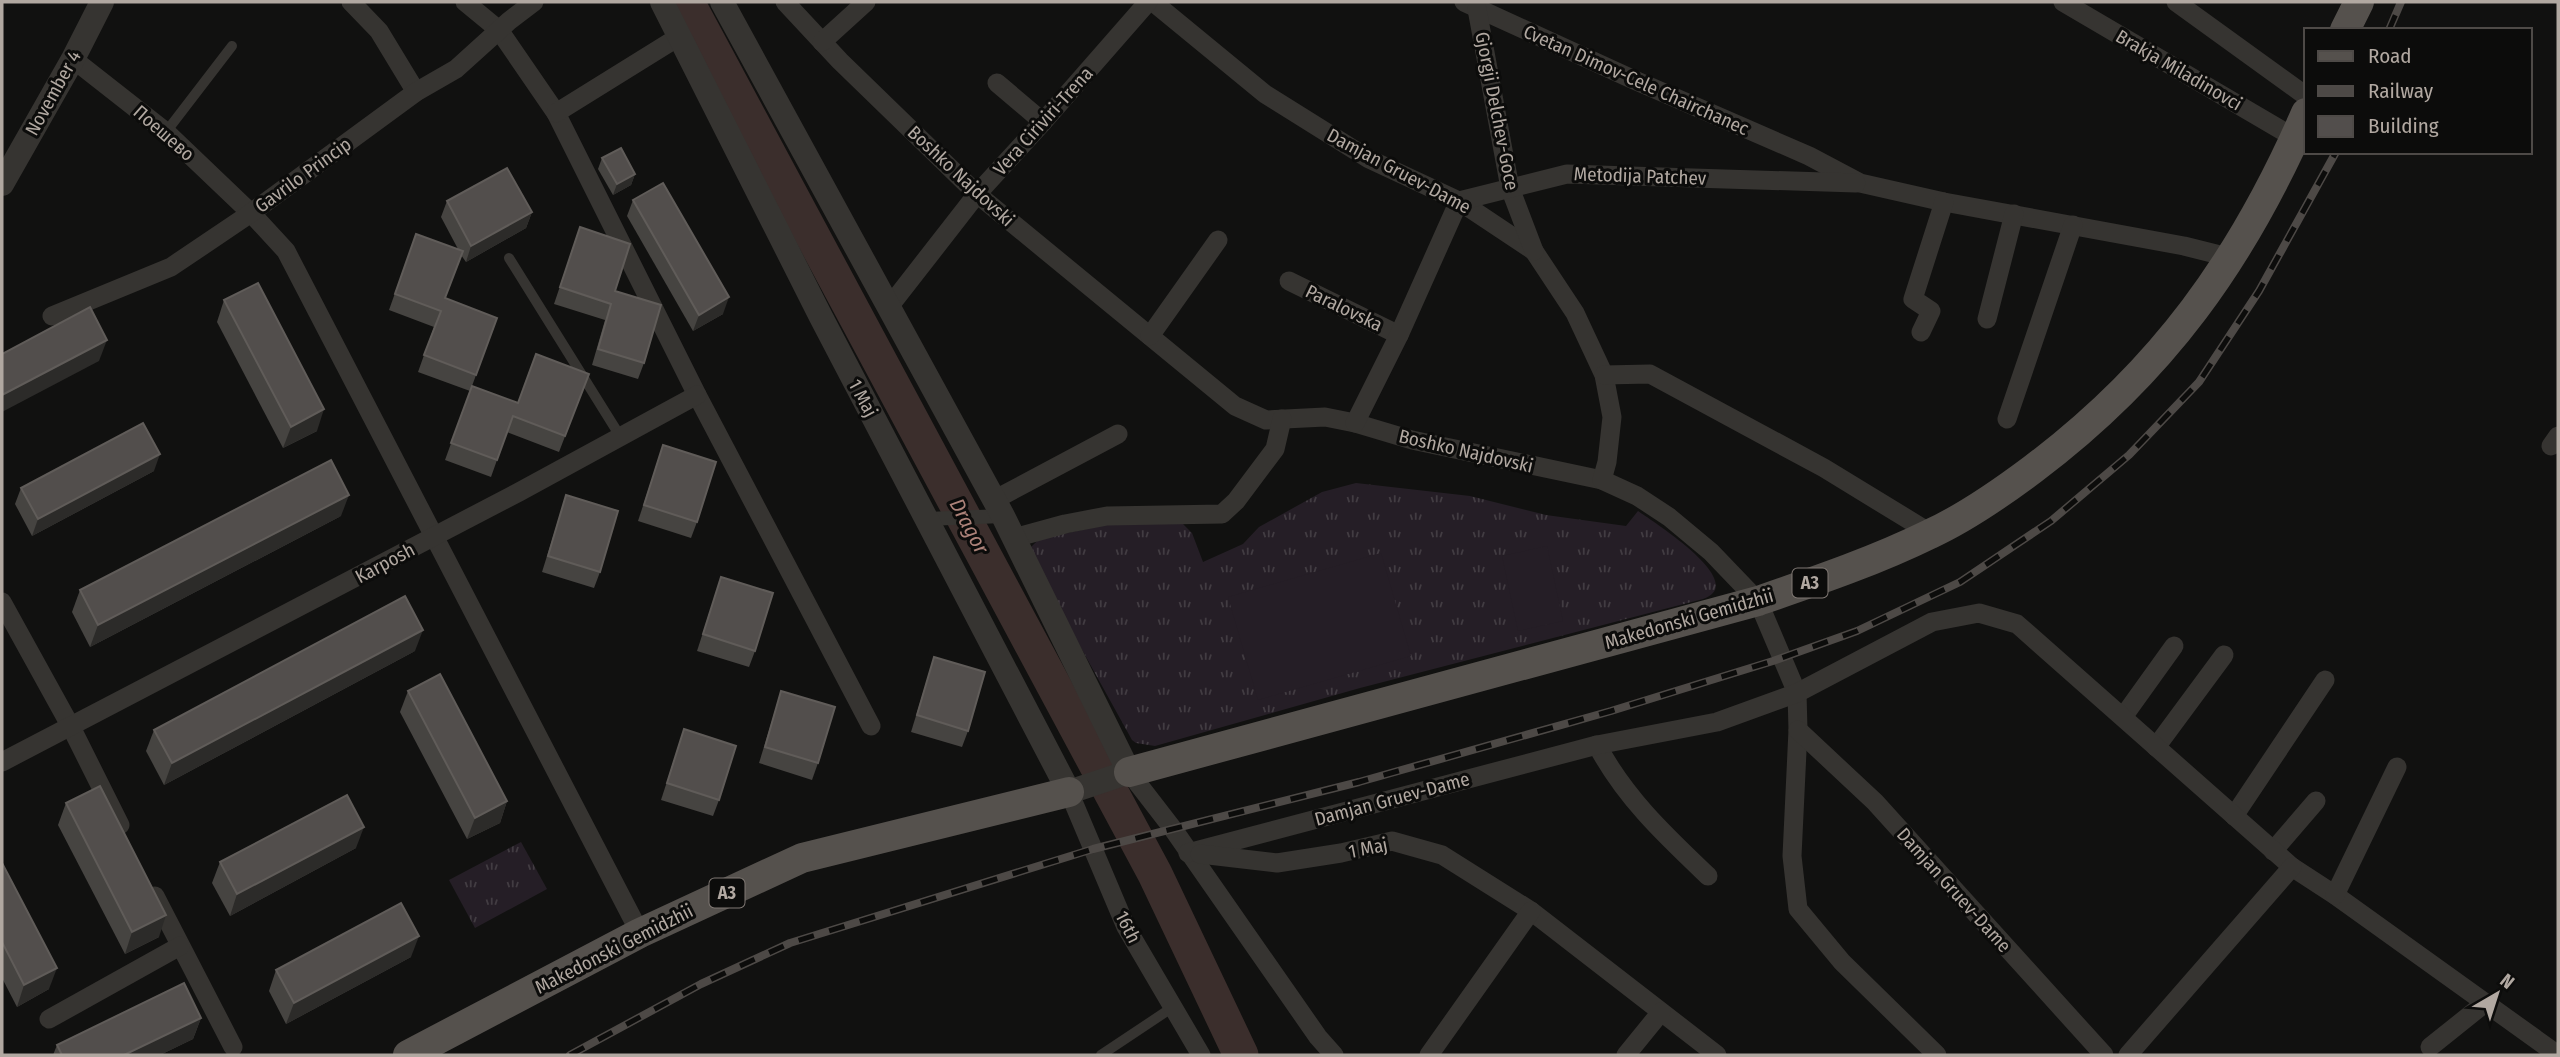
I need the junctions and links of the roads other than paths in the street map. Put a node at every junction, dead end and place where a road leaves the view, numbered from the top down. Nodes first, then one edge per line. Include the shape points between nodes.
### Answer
1 (102, 2) edge
2 (351, 2) edge
3 (465, 2) edge
4 (534, 2) edge
5 (662, 2) edge
6 (722, 2) edge
7 (785, 2) edge
8 (866, 2) edge
9 (1151, 2) edge
10 (2063, 2) edge
11 (2176, 2) edge
12 (1470, 5) edge
13 (499, 30) junction
14 (680, 36) junction
15 (822, 42) junction
16 (232, 46) dead end
17 (74, 58) junction
18 (997, 83) dead end
19 (416, 92) junction
20 (2304, 95) edge
21 (556, 113) junction
22 (1043, 122) junction
23 (2301, 125) edge
24 (166, 132) junction
25 (1810, 156) junction
26 (1807, 182) junction
27 (1860, 183) junction
28 (2, 184) edge
29 (1510, 188) junction
30 (977, 194) junction
31 (1459, 201) junction
32 (1944, 202) junction
33 (251, 213) junction
34 (2014, 214) junction
35 (2073, 225) junction
36 (1218, 240) dead end
37 (1534, 251) junction
38 (509, 258) dead end
39 (2232, 258) junction
40 (1289, 281) dead end
41 (889, 307) junction
42 (52, 316) dead end
43 (1987, 319) dead end
44 (1921, 332) dead end
45 (1399, 335) junction
46 (1150, 336) junction
47 (1604, 375) junction
48 (697, 395) junction
49 (1282, 419) junction
50 (2007, 419) dead end
51 (1355, 423) junction
52 (1118, 434) dead end
53 (620, 436) junction
54 (1602, 480) junction
55 (933, 518) junction
56 (1000, 518) junction
57 (1932, 534) junction
58 (434, 537) junction
59 (1758, 601) junction
60 (2, 602) edge
61 (2174, 646) dead end
62 (2224, 654) dead end
63 (2325, 680) dead end
64 (1797, 693) junction
65 (2123, 717) junction
66 (871, 726) dead end
67 (71, 727) junction
68 (1798, 730) junction
69 (1597, 745) junction
70 (2156, 747) junction
71 (2, 762) edge
72 (2397, 767) dead end
73 (1129, 772) junction
74 (1069, 792) junction
75 (2316, 801) dead end
76 (2234, 816) junction
77 (126, 837) edge
78 (2273, 850) junction
79 (1188, 853) junction
80 (2292, 867) junction
81 (144, 873) edge
82 (1708, 876) dead end
83 (2335, 894) junction
84 (1531, 911) junction
85 (640, 933) junction
86 (180, 946) junction
87 (2485, 1003) junction
88 (1173, 1007) junction
89 (1661, 1012) junction
90 (49, 1019) dead end
91 (233, 1047) dead end
92 (2430, 1047) dead end
93 (2530, 1048) edge
94 (1107, 1054) edge
95 (408, 1055) edge
96 (1201, 1055) edge
97 (1334, 1055) edge
98 (1429, 1055) edge
99 (1626, 1055) edge
100 (1717, 1055) edge
101 (1937, 1055) edge
102 (2104, 1055) edge
103 (2128, 1055) edge
104 (2558, 1055) edge

1 - 17 street, November 4
2 - 19 street via 379,31
3 - 13 street
4 - 13 street, Gavrilo Princip
5 - 14 street, 1 Maj
6 - 41 street
7 - 15 street, Boshko Najdovski
8 - 15 street
9 - 22 street, Vera Ciriviri-Trena
9 - 31 street, Damjan Gruev-Dame via 1265,94 1369,159
10 - 23 street, Brakja Miladinovci
11 - 20 street
12 - 25 street, Cvetan Dimov-Cele Chairchanec
12 - 29 street, Gjorgji Delchev-Goce
13 - 19 street, Gavrilo Princip via 456,69
13 - 21 street
14 - 21 street
14 - 55 street, 1 Maj via 821,317
15 - 30 street, Boshko Najdovski
16 - 24 lane
17 - 24 street, Поешево
17 - 28 street, November 4
18 - 22 street
19 - 33 street, Gavrilo Princip
21 - 48 street
22 - 30 street, Vera Ciriviri-Trena
23 - 39 main road, Makedonski Gemidzhii / A3
24 - 33 street, Поешево
25 - 26 street
25 - 27 street, Cvetan Dimov-Cele Chairchanec
26 - 27 street, Metodija Patchev
26 - 29 street, Metodija Patchev via 1567,174
27 - 32 street, Cvetan Dimov-Cele Chairchanec
29 - 31 street, Metodija Patchev
29 - 37 street, Gjorgji Delchev-Goce
30 - 41 street, Vera Ciriviri-Trena
30 - 46 street, Boshko Najdovski
31 - 37 street, Damjan Gruev-Dame
31 - 45 street
32 - 34 street, Cvetan Dimov-Cele Chairchanec
32 - 44 street via 1913,299 1931,311
33 - 42 street, Gavrilo Princip via 171,267
33 - 58 street, Поешево via 286,251
34 - 35 street, Cvetan Dimov-Cele Chairchanec
34 - 43 street
35 - 39 street, Cvetan Dimov-Cele Chairchanec
35 - 50 street
36 - 46 street
37 - 47 street, Damjan Gruev-Dame via 1575,313
38 - 53 lane
39 - 57 main road, Makedonski Gemidzhii / A3 via 2147,369 2078,435 1997,496
40 - 45 street, Paralovska
41 - 56 street
45 - 51 street
46 - 49 street, Boshko Najdovski via 1235,406 1266,420
47 - 54 street, Damjan Gruev-Dame via 1612,417
47 - 57 street via 1650,374 1824,468
48 - 53 street, Karposh
48 - 66 street
49 - 51 street, Boshko Najdovski via 1325,417
49 - 56 street via 1275,449 1222,514 1107,516 1065,524
51 - 54 street, Boshko Najdovski via 1412,440
52 - 56 street
53 - 58 street, Karposh
54 - 59 street via 1669,517
55 - 56 street
55 - 74 street, 1 Maj
56 - 73 street
57 - 59 main road, Makedonski Gemidzhii / A3
58 - 67 street, Karposh
58 - 85 street, Поешево
59 - 64 street
59 - 73 main road, Makedonski Gemidzhii / A3
60 - 67 street
61 - 65 street
62 - 70 street
63 - 76 street
64 - 65 street, Damjan Gruev-Dame via 1933,622 1979,613 2017,624
64 - 68 street
64 - 69 street, Damjan Gruev-Dame via 1717,722
65 - 70 street, Damjan Gruev-Dame
67 - 71 street, Karposh
67 - 77 street
68 - 101 street via 1793,856 1798,909 1842,962
68 - 102 street, Damjan Gruev-Dame via 1875,802
69 - 79 street, Damjan Gruev-Dame
69 - 82 street via 1612,774 1649,819
70 - 76 street, Damjan Gruev-Dame
72 - 83 street
73 - 74 street, A3
73 - 79 street
74 - 85 main road, Makedonski Gemidzhii / A3 via 803,858
74 - 88 street, 16th via 1126,927
75 - 78 street
76 - 78 street, Damjan Gruev-Dame
78 - 80 street, Damjan Gruev-Dame
79 - 84 street, 1 Maj via 1277,863 1392,841 1442,855
79 - 97 street
80 - 83 street, Damjan Gruev-Dame
80 - 103 street
81 - 86 street
83 - 87 street, Damjan Gruev-Dame
84 - 89 street, 1 Maj
84 - 98 street
85 - 95 main road, Makedonski Gemidzhii / A3
86 - 90 street
86 - 91 street
87 - 92 street
87 - 93 street, Damjan Gruev-Dame
88 - 94 lane
88 - 96 street, 16th
89 - 99 street
89 - 100 street, 1 Maj
93 - 104 street, Damjan Gruev-Dame

